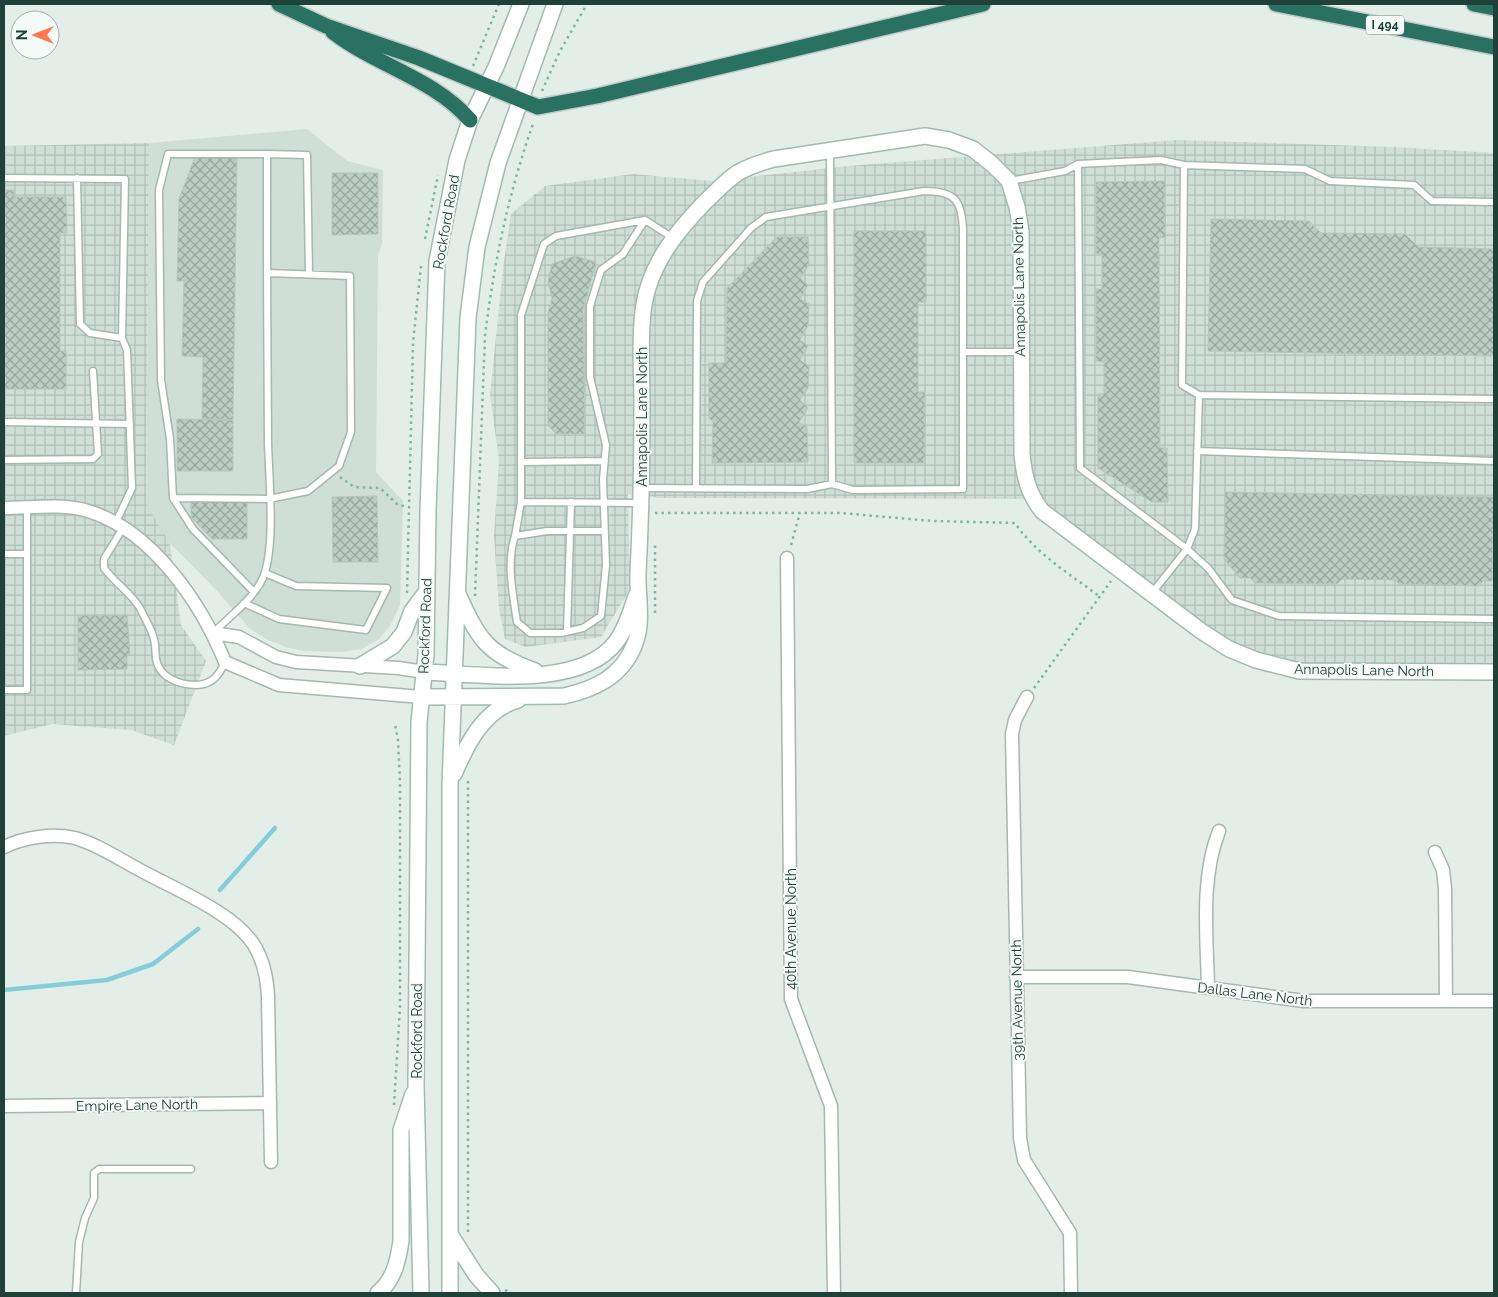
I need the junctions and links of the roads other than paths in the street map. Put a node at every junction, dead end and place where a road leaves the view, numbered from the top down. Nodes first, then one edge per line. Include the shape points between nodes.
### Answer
1 (279, 4) edge
2 (521, 4) edge
3 (555, 4) edge
4 (983, 4) edge
5 (1276, 4) edge
6 (1474, 4) edge
7 (1494, 8) edge
8 (326, 26) junction
9 (1494, 47) edge
10 (486, 87) junction
11 (520, 100) junction
12 (470, 120) junction
13 (830, 151) junction
14 (267, 154) junction
15 (1078, 164) junction
16 (1184, 165) junction
17 (4, 178) edge
18 (77, 178) junction
19 (1009, 181) junction
20 (1494, 202) edge
21 (832, 205) junction
22 (645, 220) junction
23 (673, 238) junction
24 (268, 273) junction
25 (309, 274) junction
26 (122, 338) junction
27 (963, 352) junction
28 (1021, 352) junction
29 (93, 371) dead end
30 (1199, 394) junction
31 (1494, 399) edge
32 (4, 422) edge
33 (95, 422) junction
34 (130, 424) junction
35 (1197, 451) junction
36 (4, 460) edge
37 (604, 461) junction
38 (1494, 461) edge
39 (521, 462) junction
40 (832, 484) junction
41 (642, 488) junction
42 (696, 488) junction
43 (173, 498) junction
44 (269, 499) junction
45 (521, 502) junction
46 (571, 502) junction
47 (603, 502) junction
48 (642, 503) junction
49 (4, 508) edge
50 (27, 508) junction
51 (120, 524) junction
52 (571, 531) junction
53 (604, 531) junction
54 (515, 536) junction
55 (1187, 549) junction
56 (4, 554) edge
57 (27, 554) junction
58 (788, 558) road end
59 (265, 573) junction
60 (456, 590) junction
61 (253, 591) junction
62 (427, 591) junction
63 (637, 592) junction
64 (1151, 594) junction
65 (244, 603) junction
66 (1494, 619) edge
67 (567, 632) junction
68 (213, 633) junction
69 (225, 662) junction
70 (360, 666) junction
71 (425, 672) junction
72 (1494, 672) edge
73 (454, 673) junction
74 (544, 674) junction
75 (4, 690) edge
76 (532, 696) junction
77 (421, 697) junction
78 (453, 697) junction
79 (1027, 697) road end
80 (450, 784) junction
81 (1219, 831) dead end
82 (4, 847) edge
83 (1434, 852) dead end
84 (1016, 977) junction
85 (1208, 988) junction
86 (1446, 1001) junction
87 (1494, 1001) edge
88 (416, 1085) junction
89 (269, 1103) junction
90 (4, 1106) edge
91 (271, 1162) dead end
92 (191, 1169) dead end
93 (450, 1234) junction
94 (76, 1293) edge
95 (378, 1293) edge
96 (421, 1293) edge
97 (450, 1293) edge
98 (492, 1293) edge
99 (834, 1293) edge
100 (1071, 1293) edge

1 - 8 highway
2 - 10 main road, Rockford Road
3 - 11 main road
4 - 11 highway via 572,102 538,107
5 - 9 highway, I 494
6 - 7 highway
8 - 10 highway via 469,77
8 - 12 highway via 354,48 443,93
10 - 11 highway
10 - 12 main road, Rockford Road
11 - 60 main road via 494,176 472,279
12 - 62 main road, Rockford Road via 457,160 437,261
13 - 19 main road, Annapolis Lane North via 925,136 949,140 973,149
13 - 21 lane
13 - 23 main road, Annapolis Lane North via 774,159 738,173
14 - 24 lane
14 - 25 lane via 307,155
14 - 43 lane via 168,154 159,190 161,380 170,439
15 - 16 lane via 1161,160
15 - 19 lane via 1065,172
15 - 55 lane via 1080,468
16 - 20 lane via 1306,169 1330,180 1414,185 1432,201
16 - 30 lane via 1182,385
17 - 18 lane
18 - 26 lane via 80,324 90,334
18 - 26 lane via 125,179
19 - 28 main road, Annapolis Lane North via 1021,231
21 - 27 lane via 924,191 942,191 956,199 962,212 963,231
21 - 40 lane
21 - 42 lane via 766,217 751,228 703,282 697,301
22 - 23 lane
22 - 37 lane via 623,254 602,270 590,306 590,377 606,445
22 - 39 lane via 556,236 544,244 521,315
23 - 41 main road, Annapolis Lane North via 654,273 644,303
24 - 25 lane
24 - 44 lane
25 - 44 lane via 350,276 351,432 339,466 332,472 308,491
26 - 34 lane via 127,350
27 - 28 lane
27 - 40 lane via 963,490 853,490
28 - 64 main road, Annapolis Lane North via 1022,454 1033,499 1056,523
29 - 33 lane
30 - 31 lane
30 - 35 lane
32 - 33 lane
33 - 34 lane
33 - 36 lane via 98,454 93,459
34 - 51 lane via 132,488
35 - 38 lane
35 - 55 lane via 1195,529
37 - 39 lane
37 - 47 lane
39 - 45 lane
40 - 42 lane via 807,489
41 - 42 lane
41 - 48 main road, Annapolis Lane North
43 - 44 lane
43 - 61 lane via 193,529
44 - 59 lane via 269,549
45 - 46 lane
45 - 54 lane
46 - 47 lane
46 - 52 lane
47 - 48 lane
47 - 53 lane
48 - 63 main road, Annapolis Lane North
49 - 50 street
50 - 51 street via 86,510
50 - 57 lane
51 - 68 street via 152,548 199,609
51 - 69 lane via 104,559 104,568 138,606 153,634 160,670 173,681 202,684 219,675
52 - 53 lane
52 - 54 lane
52 - 67 lane
53 - 67 lane via 606,565 601,616 583,628
54 - 67 lane via 512,586 516,622 530,633
55 - 64 lane
55 - 66 lane via 1208,568 1232,600 1279,616
56 - 57 lane
57 - 75 lane via 27,690
58 - 99 street, 40th Avenue North via 791,998 831,1106
59 - 61 lane
59 - 65 lane via 296,586 388,588 366,630 279,619
60 - 73 main road
60 - 74 main road via 474,630 489,648 512,663
61 - 65 lane
62 - 70 main road via 393,646
62 - 71 main road, Rockford Road
63 - 74 main road, Annapolis Lane North via 624,628 607,652 571,670
63 - 76 main road, Annapolis Lane North via 641,626 634,648 619,670 606,682 586,691
64 - 72 main road, Annapolis Lane North via 1229,648 1279,667 1299,671
65 - 68 lane
68 - 69 street
68 - 70 street via 239,637 276,657 296,662
69 - 77 street via 278,685
70 - 71 street
71 - 73 main road, Annapolis Lane North
71 - 77 main road, Rockford Road
73 - 74 main road, Annapolis Lane North
73 - 78 main road
76 - 78 main road, Annapolis Lane North
76 - 80 main road via 504,704 483,723 465,748
77 - 78 main road, Annapolis Lane North
77 - 88 main road, Rockford Road
78 - 80 main road
79 - 84 street, 39th Avenue North via 1012,734
80 - 93 main road
81 - 85 street via 1210,853 1207,877
82 - 89 street via 37,837 75,838 166,884 238,927 253,944 267,978
83 - 86 street via 1443,870 1445,889
84 - 85 street, Dallas Lane North via 1128,977
84 - 100 street, 39th Avenue North via 1024,1160 1070,1234
85 - 86 street, Dallas Lane North via 1304,1001
86 - 87 street, Dallas Lane North
88 - 95 main road via 401,1130 399,1258 389,1281
88 - 96 main road, Rockford Road
89 - 90 street, Empire Lane North
89 - 91 street
92 - 94 lane via 99,1169 94,1173 94,1198 78,1242
93 - 97 main road
93 - 98 main road via 476,1275

